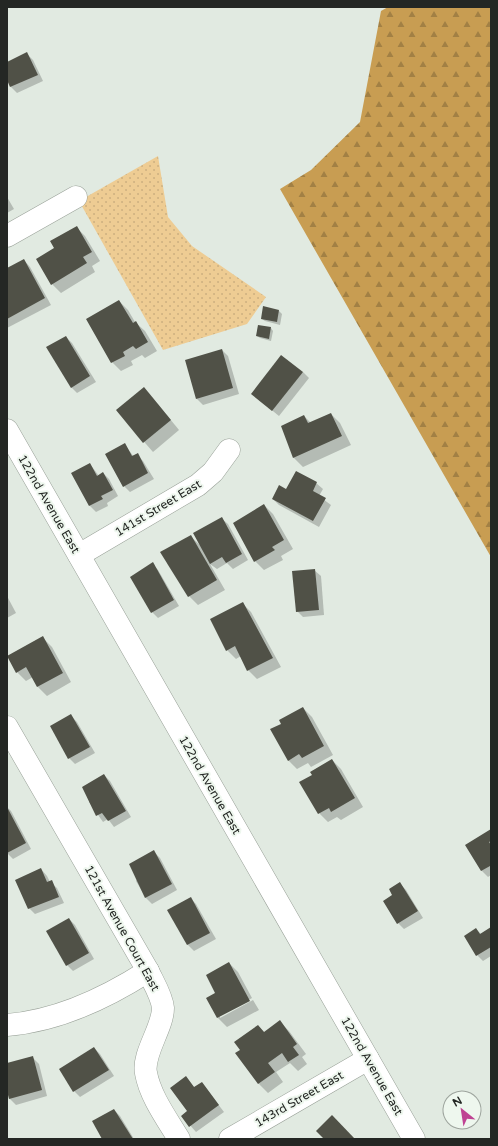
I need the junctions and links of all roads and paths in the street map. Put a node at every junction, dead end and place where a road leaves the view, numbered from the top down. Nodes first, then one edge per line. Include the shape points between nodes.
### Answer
1 (76, 197) dead end
2 (7, 236) edge
3 (7, 430) edge
4 (229, 450) dead end
5 (79, 555) junction
6 (7, 727) edge
7 (148, 971) junction
8 (7, 1025) edge
9 (368, 1059) junction
10 (179, 1139) edge
11 (230, 1139) edge
12 (414, 1139) edge

1 - 2 street
3 - 5 street, 122nd Avenue East
4 - 5 street, 141st Street East via 213,472 198,485
5 - 9 street, 122nd Avenue East
6 - 7 street, 121st Avenue Court East
7 - 8 street via 125,985 55,1016
7 - 10 street, 121st Avenue Court East via 163,1010 147,1058 146,1074 152,1091
9 - 11 street, 143rd Street East
9 - 12 street, 122nd Avenue East

